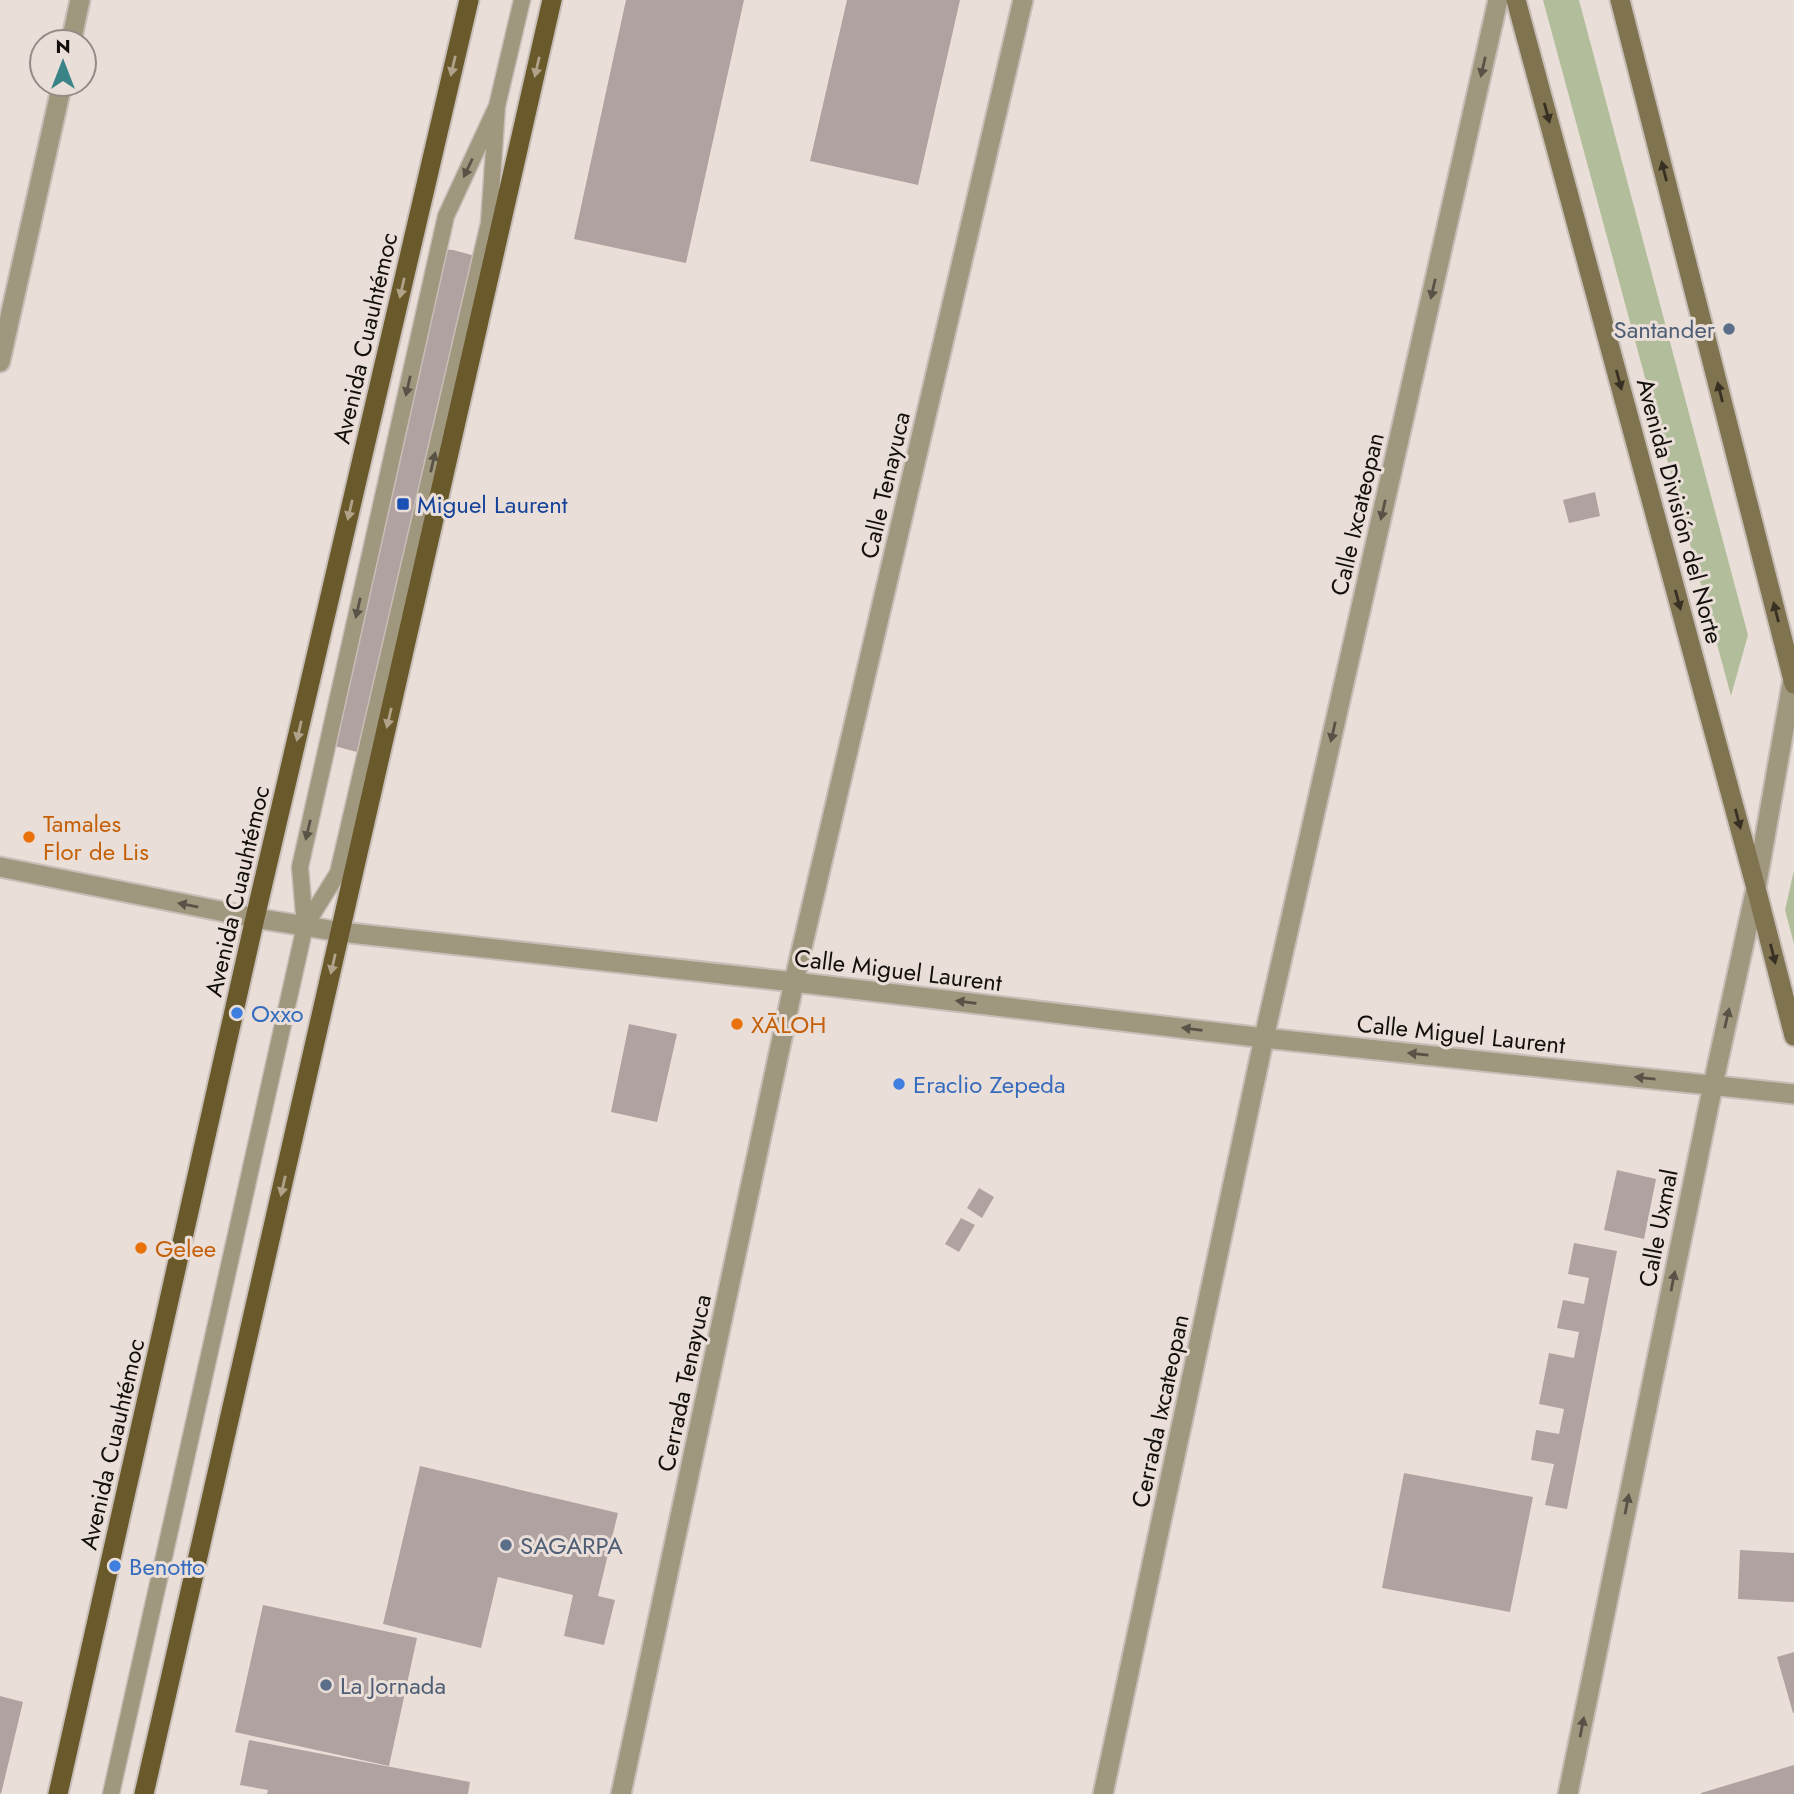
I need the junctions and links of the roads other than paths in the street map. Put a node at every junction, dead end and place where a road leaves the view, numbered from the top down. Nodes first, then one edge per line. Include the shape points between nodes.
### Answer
1 (80, 0) edge
2 (469, 0) edge
3 (522, 0) edge
4 (552, 0) edge
5 (1023, 0) edge
6 (1498, 0) edge
7 (1516, 0) edge
8 (1620, 0) edge
9 (74, 28) edge
10 (59, 98) edge
11 (497, 106) junction
12 (0, 362) edge
13 (1794, 678) edge
14 (0, 867) edge
15 (1756, 888) junction
16 (255, 918) junction
17 (305, 926) junction
18 (341, 932) junction
19 (794, 982) junction
20 (1794, 1036) edge
21 (1264, 1038) junction
22 (1713, 1085) junction
23 (1794, 1094) edge
24 (58, 1794) edge
25 (111, 1794) edge
26 (144, 1794) edge
27 (621, 1794) edge
28 (1102, 1794) edge
29 (1568, 1794) edge

1 - 9 street
2 -> 16 main road, Avenida Cuauhtémoc
3 - 11 lane
4 -> 18 main road
5 - 19 street, Calle Tenayuca
6 -> 21 street, Calle Ixcateopan
7 -> 15 main road, Avenida División del Norte
13 -> 8 main road
10 - 12 street
17 -> 11 lane via 338,873 489,223
11 -> 17 lane via 446,216 300,867
13 - 15 street, Calle Uxmal
16 -> 14 street, Calle Miguel Laurent
15 -> 20 main road, Avenida División del Norte
22 -> 15 street, Calle Uxmal
16 - 17 street, Calle Miguel Laurent
16 - 24 main road, Avenida Cuauhtémoc
17 - 18 street, Calle Miguel Laurent
17 - 25 lane
18 - 19 street, Calle Miguel Laurent
18 -> 26 main road
21 -> 19 street, Calle Miguel Laurent
19 - 27 street, Cerrada Tenayuca
22 -> 21 street, Calle Miguel Laurent
21 - 28 street, Cerrada Ixcateopan
22 - 23 street, Calle Miguel Laurent
29 -> 22 street, Calle Uxmal

